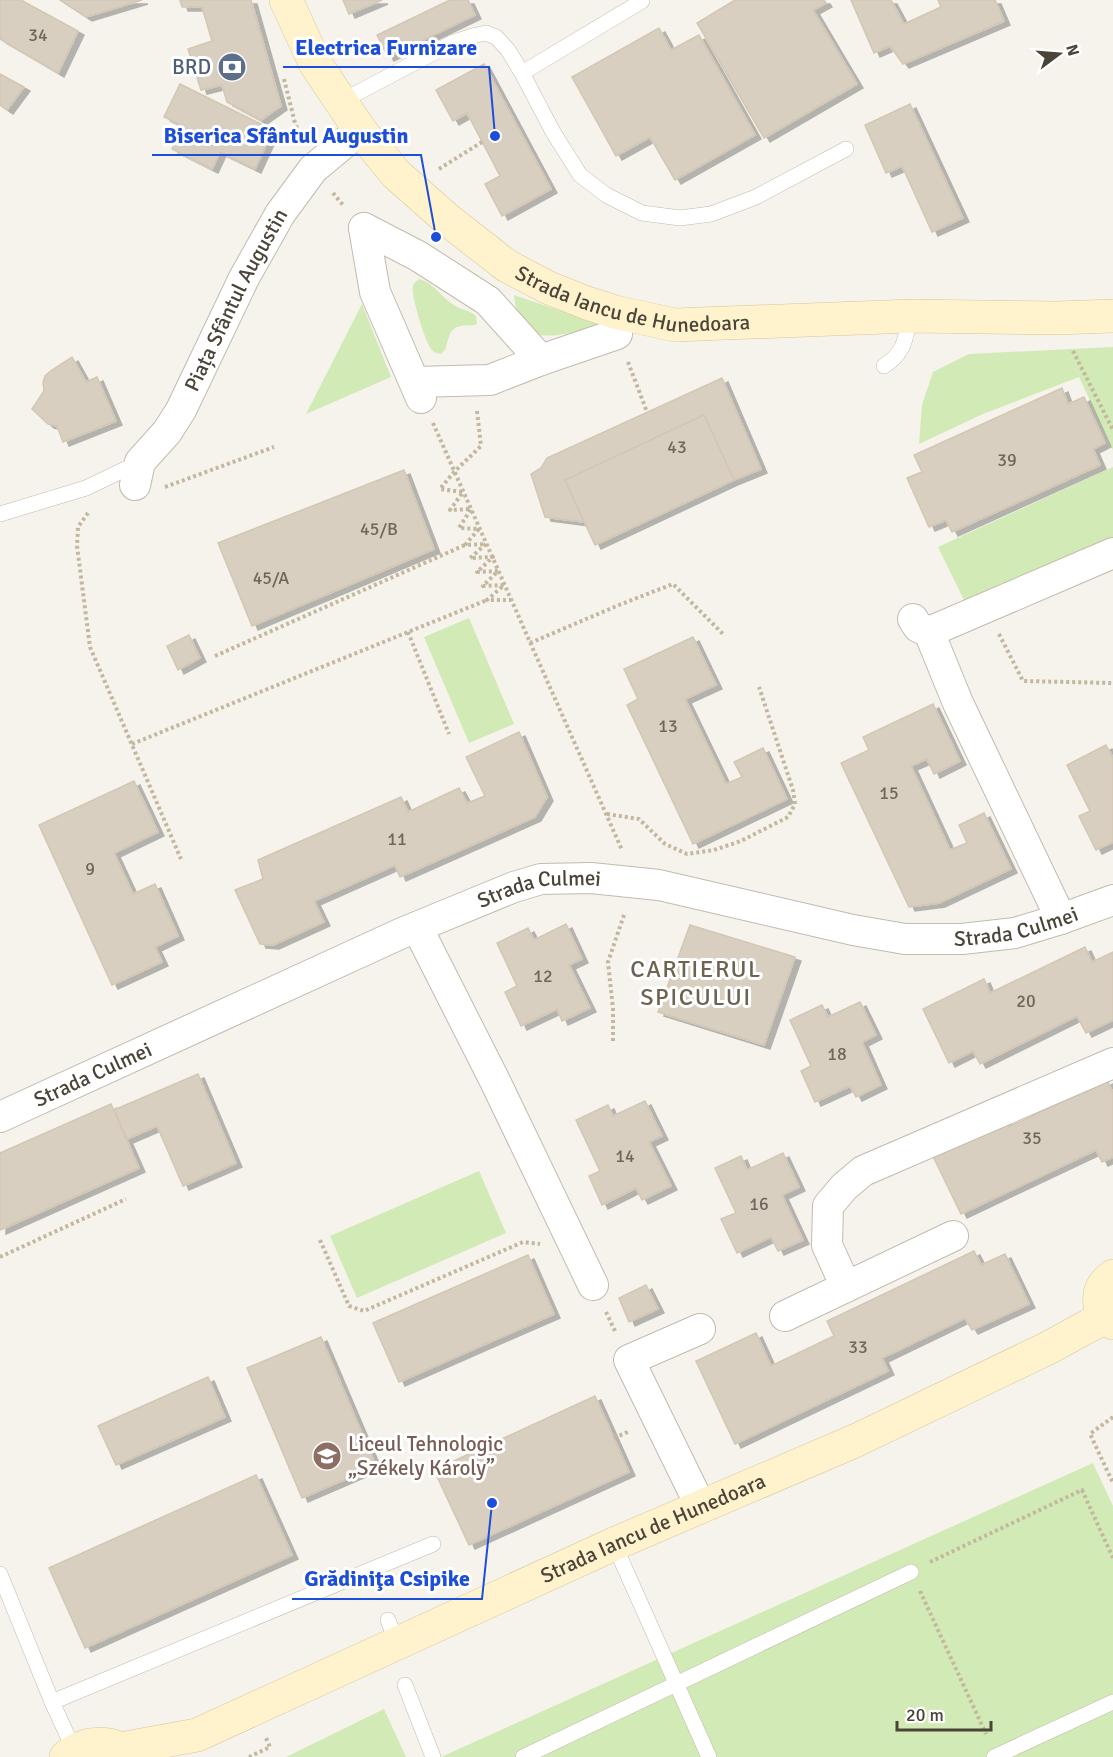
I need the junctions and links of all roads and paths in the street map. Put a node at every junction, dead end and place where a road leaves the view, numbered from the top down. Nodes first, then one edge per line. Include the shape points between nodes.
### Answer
1 (286, 0) edge
2 (642, 1) edge
3 (282, 71) dead end
4 (522, 73) junction
5 (340, 102) junction
6 (360, 130) junction
7 (482, 142) dead end
8 (846, 149) dead end
9 (461, 155) dead end
10 (313, 169) junction
11 (364, 228) junction
12 (911, 316) junction
13 (1113, 316) edge
14 (1057, 318) junction
15 (617, 334) joint
16 (541, 360) junction
17 (884, 366) dead end
18 (418, 390) junction
19 (477, 407) dead end
20 (647, 412) dead end
21 (1113, 430) edge
22 (274, 447) dead end
23 (454, 472) junction
24 (137, 474) junction
25 (464, 492) junction
26 (471, 509) junction
27 (88, 512) dead end
28 (0, 514) edge
29 (479, 529) junction
30 (486, 544) junction
31 (465, 545) junction
32 (1113, 553) edge
33 (493, 558) junction
34 (498, 571) junction
35 (504, 585) junction
36 (487, 600) junction
37 (511, 600) junction
38 (985, 608) junction
39 (408, 632) junction
40 (724, 635) dead end
41 (530, 643) junction
42 (215, 656) dead end
43 (1113, 683) edge
44 (759, 687) dead end
45 (449, 734) dead end
46 (132, 744) junction
47 (181, 859) dead end
48 (1113, 900) edge
49 (1061, 919) junction
50 (621, 925) dead end
51 (417, 927) junction
52 (613, 1041) dead end
53 (1113, 1063) edge
54 (0, 1117) edge
55 (126, 1198) dead end
56 (953, 1236) dead end
57 (320, 1240) dead end
58 (576, 1250) junction
59 (0, 1257) edge
60 (1113, 1276) edge
61 (593, 1285) joint
62 (846, 1287) junction
63 (785, 1316) dead end
64 (1109, 1320) edge
65 (700, 1329) dead end
66 (629, 1360) junction
67 (1113, 1417) edge
68 (1113, 1483) edge
69 (701, 1507) junction
70 (433, 1544) dead end
71 (615, 1544) junction
72 (1113, 1558) edge
73 (911, 1572) junction
74 (0, 1574) edge
75 (676, 1683) junction
76 (405, 1685) dead end
77 (52, 1701) junction
78 (1113, 1702) edge
79 (188, 1746) edge
80 (126, 1753) edge
81 (70, 1754) edge
82 (995, 1756) edge
83 (433, 1757) edge
84 (523, 1757) edge
85 (709, 1757) edge

1 - 5 street, Strada Iancu de Hunedoara via 315,63
2 - 4 lane
3 - 10 path via 295,123
4 - 5 lane via 508,50 486,33 454,42
4 - 8 lane via 580,175 606,195 642,213 680,218 711,214 756,197
5 - 6 street, Strada Iancu de Hunedoara
6 - 10 street, Piața Sfântul Augustin
6 - 12 street, Strada Iancu de Hunedoara via 396,174 507,266 587,303 675,325
7 - 9 path
10 - 11 path
10 - 24 street, Piața Sfântul Augustin via 280,214 244,278 181,410
11 - 16 street via 418,256 488,301
11 - 18 street via 375,292
12 - 14 street, Strada Iancu de Hunedoara
12 - 17 lane via 903,345 895,359
13 - 14 street, Strada Iancu de Hunedoara
14 - 21 path
15 - 16 street
15 - 20 path
16 - 18 street via 490,380
18 - 23 path
19 - 23 path via 481,446
22 - 24 path via 164,487
23 - 25 path
23 - 25 path via 440,489
24 - 28 lane
25 - 26 path
25 - 26 path via 450,510
26 - 29 path
26 - 29 path via 459,528
27 - 46 path via 78,527 76,546 90,647
29 - 30 path
29 - 31 path
30 - 31 path
30 - 33 path
30 - 33 path via 470,558
31 - 42 path
32 - 38 street
33 - 34 path
33 - 34 path via 477,572
34 - 35 path
34 - 35 path via 483,586
35 - 36 path
35 - 37 path
36 - 37 path
36 - 39 path
37 - 41 path
38 - 43 path via 1023,681
38 - 49 street via 921,626
39 - 45 path
39 - 46 path
40 - 41 path via 673,585
41 - 44 path via 606,814 639,819 665,844 687,854 741,841 788,817 795,804
46 - 47 path
48 - 49 street, Strada Culmei
49 - 51 street, Strada Culmei via 1015,933 962,939 905,939 659,885 569,878 541,879 514,887
50 - 52 path via 608,962
51 - 54 street, Strada Culmei
51 - 58 street
53 - 62 street via 863,1171 828,1206 827,1245
55 - 59 path
56 - 62 street
57 - 58 path via 349,1306 364,1311 524,1242
58 - 61 street
60 - 64 street via 1099,1294 1101,1310
61 - 66 path
62 - 63 street
64 - 69 street, Strada Iancu de Hunedoara via 857,1440
65 - 66 street
66 - 69 street
67 - 68 path via 1090,1434
69 - 71 street, Strada Iancu de Hunedoara
70 - 77 lane
71 - 75 lane
71 - 79 street, Strada Iancu de Hunedoara via 393,1632
72 - 73 path via 1082,1490
73 - 75 lane
73 - 82 path
74 - 77 lane
75 - 84 lane
75 - 85 lane
76 - 83 lane
77 - 81 lane
78 - 82 lane
79 - 80 street, Strada Iancu de Hunedoara
80 - 81 street, Strada Iancu de Hunedoara via 105,1744 89,1745

